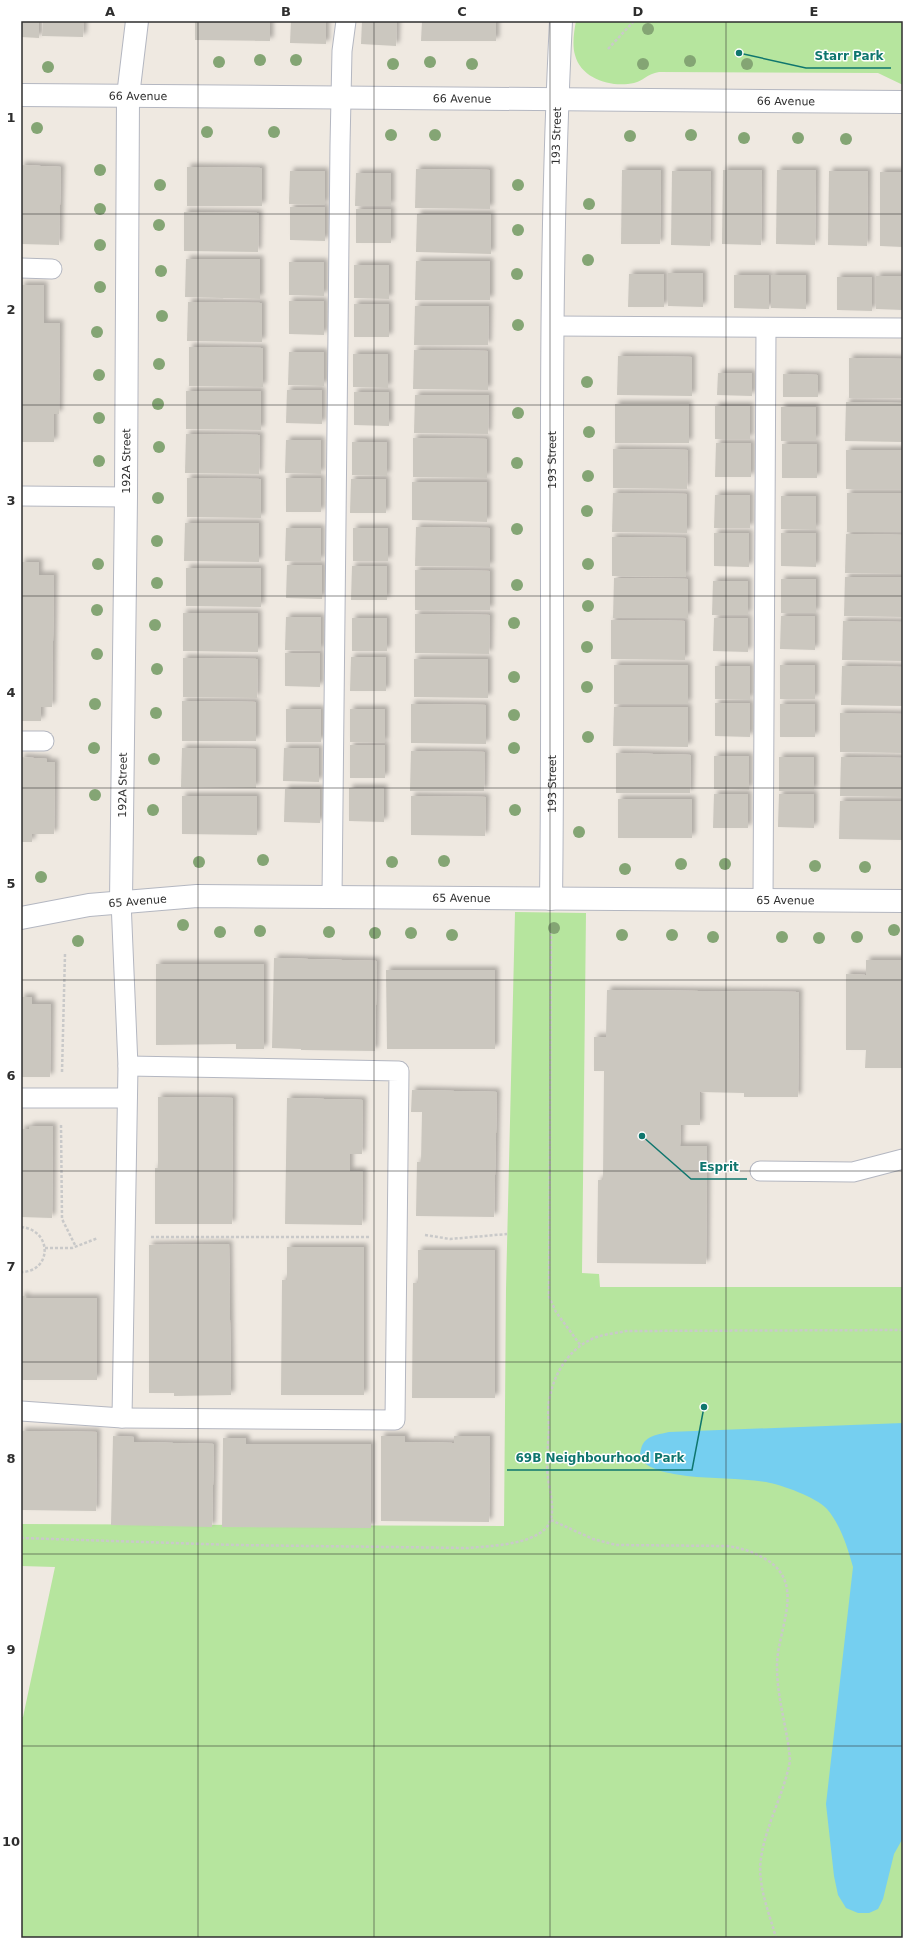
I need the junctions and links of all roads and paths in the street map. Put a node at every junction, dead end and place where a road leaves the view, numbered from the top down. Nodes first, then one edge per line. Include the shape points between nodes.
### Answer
1 (137, 21) edge
2 (346, 21) edge
3 (561, 21) edge
4 (634, 21) edge
5 (608, 49) dead end
6 (21, 96) edge
7 (128, 96) junction
8 (341, 98) junction
9 (557, 99) junction
10 (903, 102) edge
11 (21, 268) edge
12 (52, 269) dead end
13 (553, 326) junction
14 (766, 328) junction
15 (903, 328) edge
16 (21, 496) edge
17 (126, 497) junction
18 (21, 741) edge
19 (44, 741) dead end
20 (332, 897) junction
21 (551, 899) junction
22 (121, 901) junction
23 (763, 901) junction
24 (903, 901) edge
25 (21, 918) edge
26 (65, 954) dead end
27 (128, 1066) junction
28 (62, 1076) dead end
29 (21, 1098) edge
30 (127, 1098) junction
31 (61, 1122) dead end
32 (903, 1159) edge
33 (760, 1171) dead end
34 (21, 1227) edge
35 (419, 1233) dead end
36 (507, 1234) dead end
37 (104, 1237) dead end
38 (149, 1237) dead end
39 (377, 1237) dead end
40 (76, 1247) junction
41 (45, 1248) junction
42 (21, 1272) edge
43 (903, 1330) edge
44 (581, 1346) junction
45 (21, 1411) edge
46 (122, 1418) junction
47 (551, 1520) junction
48 (21, 1538) edge
49 (776, 1938) edge

1 - 7 street, 192A Street
2 - 8 lane via 342,51
3 - 9 street, 193 Street
4 - 5 path
6 - 7 street, 66 Avenue
7 - 8 street, 66 Avenue
7 - 17 street, 192A Street
8 - 9 street, 66 Avenue
8 - 20 lane
9 - 10 street, 66 Avenue
9 - 13 street, 193 Street
11 - 12 lane
13 - 14 lane
13 - 21 street, 193 Street
14 - 15 lane
14 - 23 lane
16 - 17 lane
17 - 22 street, 192A Street
18 - 19 lane
20 - 21 street, 65 Avenue
20 - 22 street, 65 Avenue via 197,896
21 - 23 street, 65 Avenue
21 - 44 path via 549,1297 556,1312
22 - 25 street, 65 Avenue
22 - 27 lane
23 - 24 street, 65 Avenue
26 - 28 path
27 - 30 lane
27 - 46 lane via 399,1071 395,1412 394,1420
29 - 30 lane
30 - 46 lane
31 - 40 path via 62,1219
32 - 33 lane via 853,1172
34 - 41 path via 36,1231
35 - 36 path via 450,1239
37 - 40 path
38 - 39 path
40 - 41 path
41 - 42 path via 39,1265 33,1270
43 - 44 path via 626,1332 596,1338
44 - 47 path via 569,1356 558,1371 549,1398 548,1475
45 - 46 lane
47 - 48 path via 546,1528 535,1536 497,1546 468,1548 235,1545
47 - 49 path via 593,1539 616,1545 744,1548 775,1566 784,1576 787,1603 779,1647 777,1679 790,1761 761,1858 762,1887

